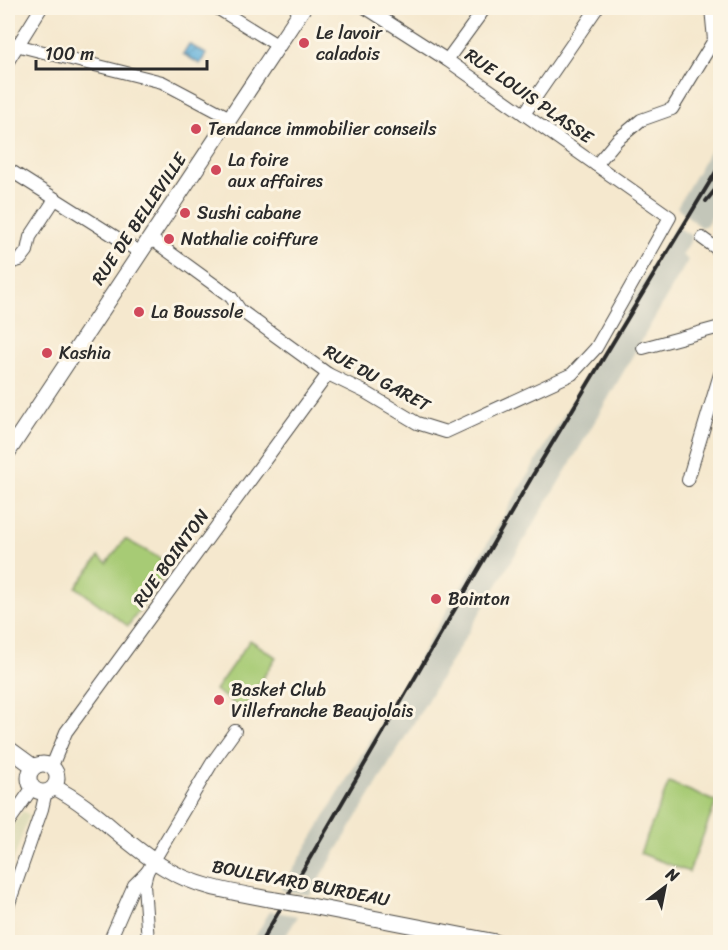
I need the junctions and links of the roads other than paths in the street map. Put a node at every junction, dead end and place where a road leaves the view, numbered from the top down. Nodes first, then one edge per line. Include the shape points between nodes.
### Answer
1 (41, 8) edge
2 (217, 8) edge
3 (303, 8) edge
4 (366, 8) edge
5 (485, 8) edge
6 (597, 8) edge
7 (711, 8) edge
8 (12, 44) edge
9 (277, 45) junction
10 (447, 60) junction
11 (8, 61) edge
12 (524, 114) junction
13 (230, 118) junction
14 (596, 165) junction
15 (8, 169) edge
16 (55, 199) junction
17 (670, 217) joint
18 (150, 238) junction
19 (702, 238) dead end
20 (720, 251) edge
21 (141, 253) junction
22 (9, 263) dead end
23 (720, 327) edge
24 (643, 348) dead end
25 (328, 374) junction
26 (720, 374) edge
27 (8, 452) edge
28 (688, 480) dead end
29 (235, 731) dead end
30 (8, 748) edge
31 (8, 757) edge
32 (52, 766) joint
33 (39, 781) junction
34 (8, 823) edge
35 (150, 866) junction
36 (8, 906) edge
37 (109, 942) edge
38 (148, 942) edge
39 (496, 942) edge

1 - 8 street
2 - 9 street
3 - 9 main road, RUE DE BELLEVILLE
4 - 10 street, RUE LOUIS PLASSE
5 - 10 street
6 - 12 street
7 - 14 street via 714,40 672,109 641,120
8 - 11 street
8 - 13 street via 162,82
9 - 13 main road, RUE DE BELLEVILLE
10 - 12 street, RUE LOUIS PLASSE
12 - 14 street, RUE LOUIS PLASSE
13 - 18 main road, RUE DE BELLEVILLE
14 - 17 street, RUE LOUIS PLASSE
15 - 16 street
16 - 21 street
16 - 22 street via 30,237 27,251 20,260
17 - 25 street, RUE DU GARET via 596,348 572,374 446,432 417,423
18 - 21 main road, RUE DE BELLEVILLE
18 - 25 street, RUE DU GARET
19 - 20 street
21 - 27 main road, RUE DE BELLEVILLE
23 - 24 street
25 - 32 street, RUE BOINTON via 66,732
26 - 28 street
29 - 35 street
30 - 33 main road, BOULEVARD BURDEAU
31 - 33 main road, BOULEVARD BURDEAU
32 - 33 main road via 57,778
33 - 34 street
33 - 35 main road, BOULEVARD BURDEAU via 77,798
33 - 36 street
35 - 37 street via 134,885
35 - 38 street via 144,884
35 - 39 main road, BOULEVARD BURDEAU, bridge via 213,888

